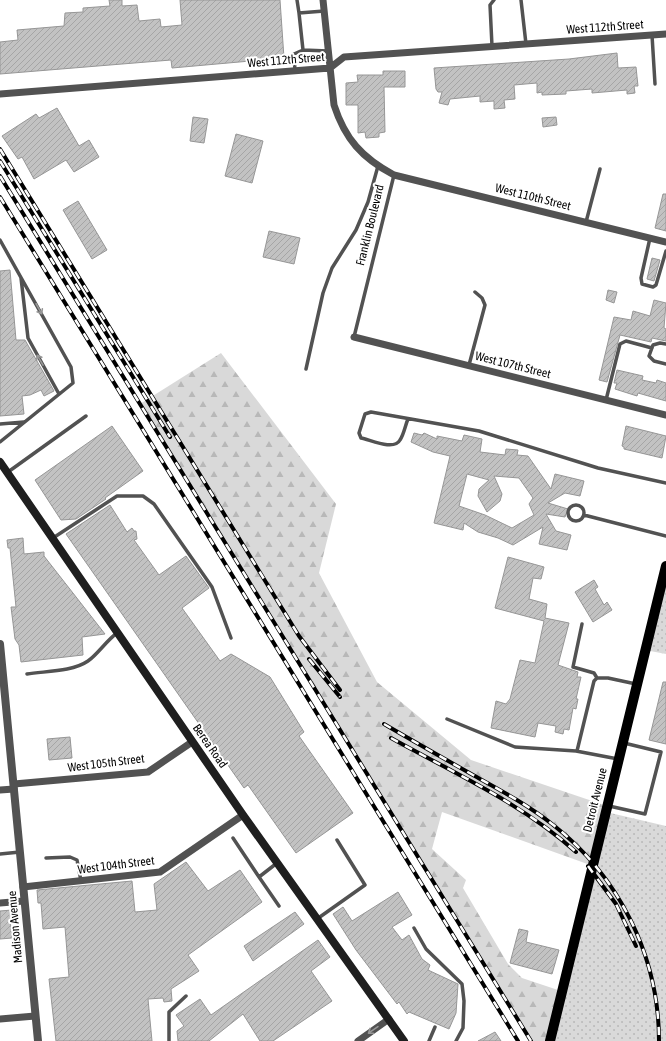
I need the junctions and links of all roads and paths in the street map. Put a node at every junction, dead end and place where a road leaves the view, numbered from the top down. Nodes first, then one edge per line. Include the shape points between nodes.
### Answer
1 (297, 0) edge
2 (323, 0) edge
3 (494, 0) edge
4 (521, 0) edge
5 (324, 11) junction
6 (299, 13) junction
7 (652, 34) junction
8 (666, 34) edge
9 (526, 44) junction
10 (492, 46) junction
11 (303, 50) junction
12 (328, 51) junction
13 (330, 68) junction
14 (295, 71) junction
15 (655, 84) dead end
16 (0, 94) edge
17 (378, 166) junction
18 (600, 169) dead end
19 (394, 174) junction
20 (586, 222) junction
21 (650, 238) junction
22 (0, 240) edge
23 (666, 242) edge
24 (666, 251) edge
25 (20, 274) junction
26 (475, 292) dead end
27 (354, 337) joint
28 (666, 344) edge
29 (652, 348) junction
30 (666, 364) edge
31 (469, 366) junction
32 (306, 369) dead end
33 (59, 394) junction
34 (606, 400) junction
35 (666, 415) edge
36 (86, 416) dead end
37 (408, 419) junction
38 (26, 421) junction
39 (0, 424) edge
40 (0, 442) edge
41 (0, 462) edge
42 (7, 472) junction
43 (666, 483) edge
44 (584, 515) junction
45 (666, 536) edge
46 (52, 538) junction
47 (666, 566) edge
48 (582, 624) dead end
49 (117, 633) junction
50 (231, 638) dead end
51 (0, 644) edge
52 (26, 674) dead end
53 (1, 675) edge
54 (597, 678) junction
55 (637, 685) junction
56 (447, 719) dead end
57 (192, 742) junction
58 (623, 742) junction
59 (577, 751) junction
60 (619, 759) junction
61 (14, 786) junction
62 (0, 790) edge
63 (608, 806) junction
64 (243, 815) junction
65 (234, 838) dead end
66 (337, 840) dead end
67 (20, 852) junction
68 (0, 854) edge
69 (46, 858) dead end
70 (277, 863) junction
71 (259, 876) junction
72 (81, 880) junction
73 (23, 886) junction
74 (24, 901) junction
75 (0, 903) edge
76 (279, 906) dead end
77 (316, 920) junction
78 (414, 928) dead end
79 (186, 996) dead end
80 (35, 1016) junction
81 (0, 1019) edge
82 (389, 1019) junction
83 (435, 1027) dead end
84 (38, 1041) edge
85 (169, 1041) edge
86 (358, 1041) edge
87 (404, 1041) edge
88 (429, 1041) edge
89 (456, 1041) edge
90 (550, 1041) edge

1 - 6 lane
2 - 5 street, Franklin Boulevard
3 - 10 lane via 490,5
4 - 9 lane
5 - 6 lane
5 - 12 street, Franklin Boulevard
6 - 11 lane
7 - 8 street, West 112th Street
7 - 9 street, West 112th Street
7 - 15 lane
9 - 10 street, West 112th Street
10 - 13 street, West 112th Street via 344,57
11 - 12 lane
11 - 14 lane via 294,54
12 - 13 street, Franklin Boulevard
13 - 14 street, West 112th Street
13 - 17 street, Franklin Boulevard via 334,105 343,130 365,156
14 - 16 street, West 112th Street
17 - 19 street, Franklin Boulevard
17 - 32 lane via 368,202 356,230 332,268 322,293
18 - 20 lane
19 - 20 street, West 110th Street
19 - 27 lane, Franklin Boulevard
20 - 21 street, West 110th Street
21 - 23 street, West 110th Street
21 - 24 lane via 641,278 642,284 653,287 656,285
22 - 25 lane
33 -> 25 lane via 28,338
25 -> 33 lane via 71,367 73,383
26 - 31 lane via 485,305
27 - 31 street, West 107th Street
28 - 29 lane via 657,343
29 - 30 lane via 649,356 651,359
29 - 34 lane via 626,341 620,344
31 - 34 street, West 107th Street
33 - 38 lane
34 - 35 street, West 107th Street
36 - 42 lane
37 - 37 lane via 371,412 365,414 359,433 361,438 397,444 401,440
37 - 43 lane via 479,431 598,468
38 - 39 lane
38 - 40 lane
41 - 42 main road, Berea Road
42 - 46 main road, Berea Road
44 - 44 lane via 583,509 577,505 571,507 568,512 574,520 579,520
44 - 45 lane
46 - 49 main road, Berea Road
46 - 50 lane via 117,496 143,496 154,504 212,587
47 - 55 main road, Detroit Avenue
48 - 54 lane via 573,666 594,672
49 - 52 lane via 88,661 74,667
49 - 57 main road, Berea Road
51 - 53 street, Madison Avenue
53 - 61 street, Madison Avenue
54 - 55 lane
54 - 59 lane via 594,681
55 - 58 main road, Detroit Avenue
56 - 59 lane via 515,747
57 - 61 street, West 105th Street via 148,772
57 - 64 main road, Berea Road
58 - 60 main road, Detroit Avenue
58 - 63 lane via 661,752 645,814
59 - 60 lane
60 - 63 main road, Detroit Avenue
61 - 62 street, West 105th Street
61 - 67 street, Madison Avenue
63 - 90 main road, Detroit Avenue
64 - 70 main road, Berea Road
64 - 72 street, West 104th Street via 160,872
65 - 71 lane
66 - 77 lane via 364,885
67 - 68 lane
67 - 73 street, Madison Avenue
69 - 72 lane via 70,857 77,860
70 - 71 lane
70 - 77 main road, Berea Road
71 - 76 lane
72 - 73 street, West 104th Street
73 - 74 street, Madison Avenue
74 - 75 street
74 - 80 street, Madison Avenue
77 - 82 main road, Berea Road
78 - 89 lane via 426,949 462,984 462,1028
79 - 85 lane via 169,1012
80 - 81 street
80 - 84 street, Madison Avenue
82 -> 86 street
82 - 87 main road, Berea Road
83 - 88 lane

